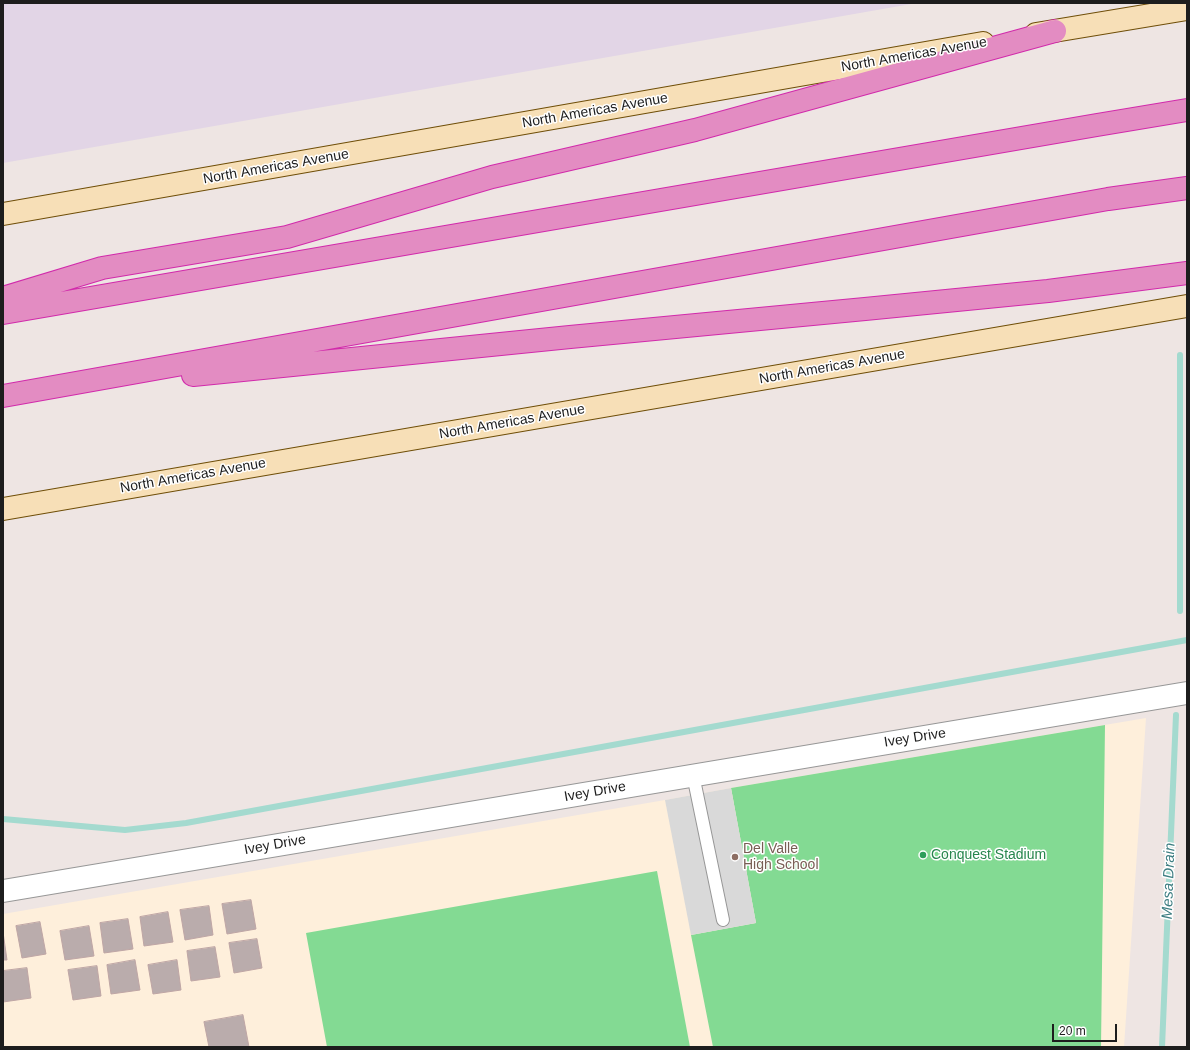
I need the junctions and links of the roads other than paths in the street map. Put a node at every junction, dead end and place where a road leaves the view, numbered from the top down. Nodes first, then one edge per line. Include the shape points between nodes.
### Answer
1 (1187, 9) edge
2 (1055, 31) junction
3 (1187, 110) edge
4 (1187, 188) edge
5 (3, 214) edge
6 (1187, 273) edge
7 (3, 298) edge
8 (1187, 306) edge
9 (3, 313) edge
10 (12, 394) edge
11 (3, 509) edge
12 (1187, 693) edge
13 (693, 775) junction
14 (3, 891) edge
15 (723, 920) dead end

1 - 2 main road, North Americas Avenue
2 - 5 main road, North Americas Avenue
2 - 7 highway via 695,130 492,177 287,237 102,268
3 - 9 highway
4 - 10 highway via 1108,199
6 - 10 highway via 1048,291
8 - 11 main road, North Americas Avenue
12 - 13 street, Ivey Drive
13 - 14 street, Ivey Drive
13 - 15 lane

